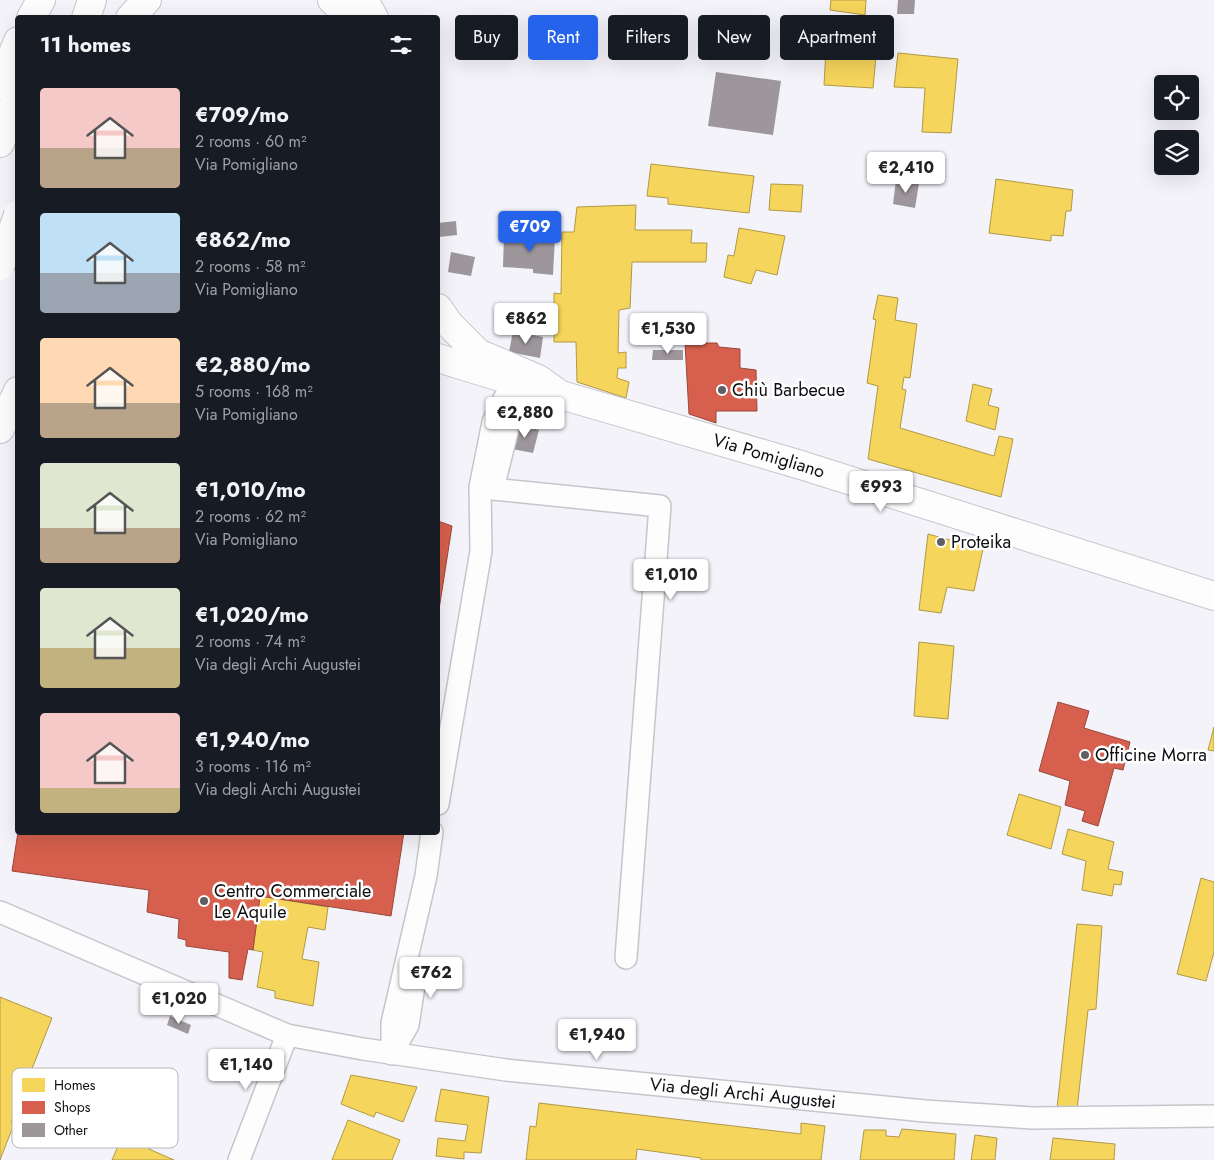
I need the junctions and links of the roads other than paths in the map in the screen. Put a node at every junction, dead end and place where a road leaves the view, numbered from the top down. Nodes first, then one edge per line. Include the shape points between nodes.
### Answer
1 (41, 0) edge
2 (50, 0) edge
3 (92, 0) edge
4 (147, 0) edge
5 (332, 0) edge
6 (364, 0) edge
7 (33, 15) edge
8 (45, 15) edge
9 (87, 15) edge
10 (133, 15) edge
11 (349, 15) edge
12 (372, 15) edge
13 (15, 48) edge
14 (0, 86) edge
15 (15, 101) edge
16 (0, 143) edge
17 (0, 221) edge
18 (15, 224) edge
19 (15, 225) edge
20 (0, 266) edge
21 (440, 311) edge
22 (440, 359) edge
23 (512, 382) junction
24 (559, 394) junction
25 (15, 397) edge
26 (0, 429) edge
27 (1214, 596) edge
28 (440, 792) edge
29 (432, 835) edge
30 (0, 912) edge
31 (424, 929) dead end
32 (626, 958) dead end
33 (287, 1035) junction
34 (392, 1054) junction
35 (1214, 1116) edge
36 (239, 1160) edge

1 - 7 main road
2 - 8 main road
3 - 9 main road
4 - 10 main road
5 - 11 main road
6 - 12 main road
13 - 14 main road
15 - 16 main road
17 - 19 main road
18 - 20 main road, bridge
21 - 24 main road via 478,353 538,379
22 - 23 main road, Via Pomigliano
23 - 24 main road, Via Pomigliano
23 - 28 street via 493,422 480,487 481,551
23 - 32 street via 507,432 494,489 660,506
24 - 27 main road, Via Pomigliano via 810,468
25 - 26 main road
29 - 34 street via 426,876 392,1023
30 - 33 street, Via degli Archi Augustei
31 - 34 street via 408,1024
33 - 34 street, Via degli Archi Augustei
33 - 36 street
34 - 35 street, Via degli Archi Augustei via 506,1070 925,1111 1033,1118

